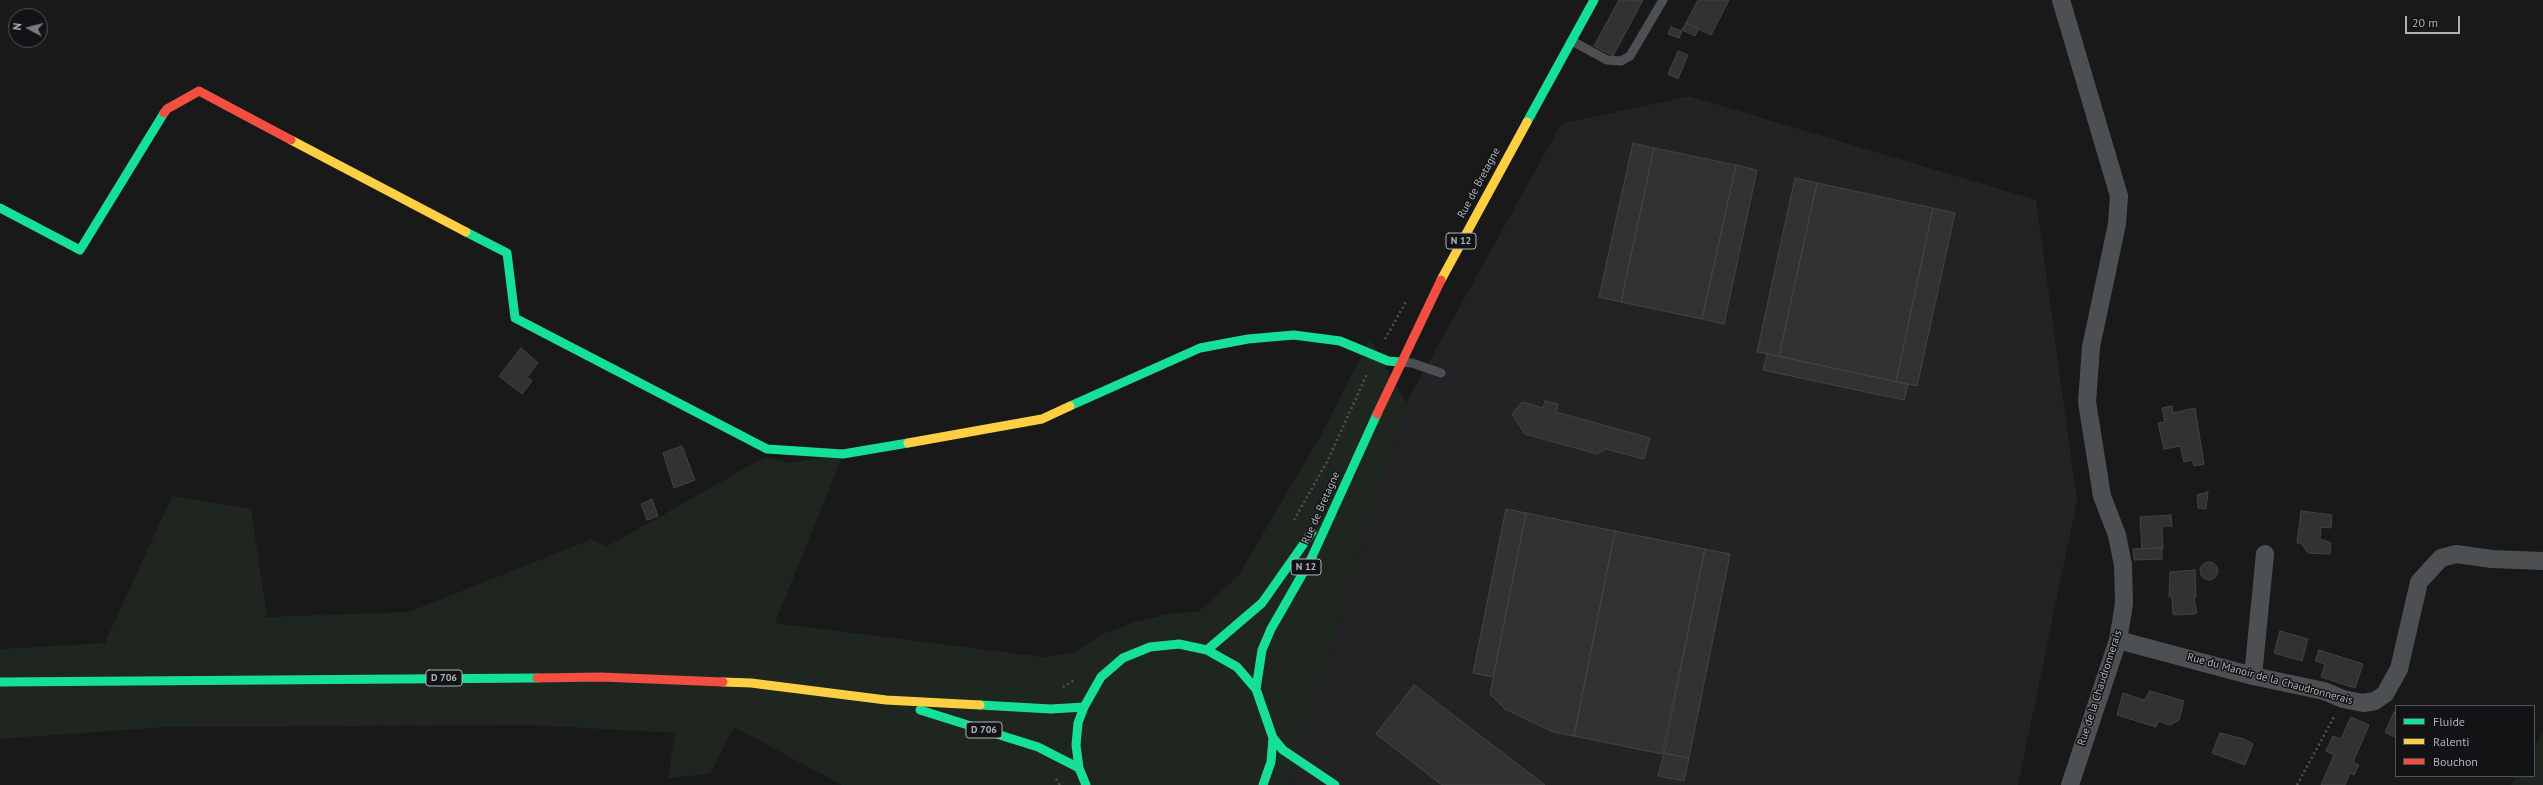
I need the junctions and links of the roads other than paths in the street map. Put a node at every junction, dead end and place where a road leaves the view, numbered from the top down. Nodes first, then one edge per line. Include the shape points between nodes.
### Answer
1 (1594, 0) edge
2 (1663, 0) edge
3 (2060, 0) edge
4 (1572, 41) junction
5 (0, 208) edge
6 (1400, 362) junction
7 (1441, 373) dead end
8 (1361, 446) junction
9 (2265, 554) dead end
10 (2543, 560) edge
11 (2118, 640) junction
12 (1207, 650) junction
13 (2253, 676) junction
14 (0, 682) edge
15 (1256, 689) junction
16 (886, 700) junction
17 (1084, 707) junction
18 (1273, 738) junction
19 (1079, 768) junction
20 (1086, 785) edge
21 (1263, 785) edge
22 (1335, 785) edge
23 (2070, 785) edge

1 - 4 main road, Rue de Bretagne / N 12
2 - 4 lane via 1630,56 1621,61 1607,60
3 - 11 street, Rue de la Chaudronnerais via 2119,196 2117,224 2091,347 2088,402 2102,496 2117,535 2123,565 2124,604
4 - 6 main road, Rue de Bretagne / N 12 via 1464,235
5 - 6 main road via 80,250 167,109 199,91 507,253 515,318 767,449 843,454 1042,419 1200,348 1248,339 1294,335 1340,340 1388,361
6 - 7 lane via 1412,363
6 - 8 main road, Rue de Bretagne / N 12
8 - 12 main road, Rue de Bretagne / N 12 via 1317,524 1262,603
8 - 15 main road, Rue de Bretagne / N 12 via 1311,558 1271,629 1262,650
9 - 13 street
10 - 13 street, Rue du Manoir de la Chaudronnerais via 2492,559 2456,554 2441,558 2419,582 2401,663 2392,684 2385,694 2375,701 2363,703 2343,699 2324,691
11 - 13 street, Rue du Manoir de la Chaudronnerais
11 - 23 street, Rue de la Chaudronnerais
12 - 15 main road via 1237,667
12 - 17 main road via 1179,644 1150,647 1123,658 1101,677
14 - 16 main road, D 706 via 601,677 751,683
15 - 18 main road
16 - 17 main road, D 706 via 1051,709
16 - 19 main road, D 706 via 1038,747
17 - 19 main road via 1078,723 1076,746
18 - 21 main road via 1271,762
18 - 22 main road via 1283,750
19 - 20 main road

